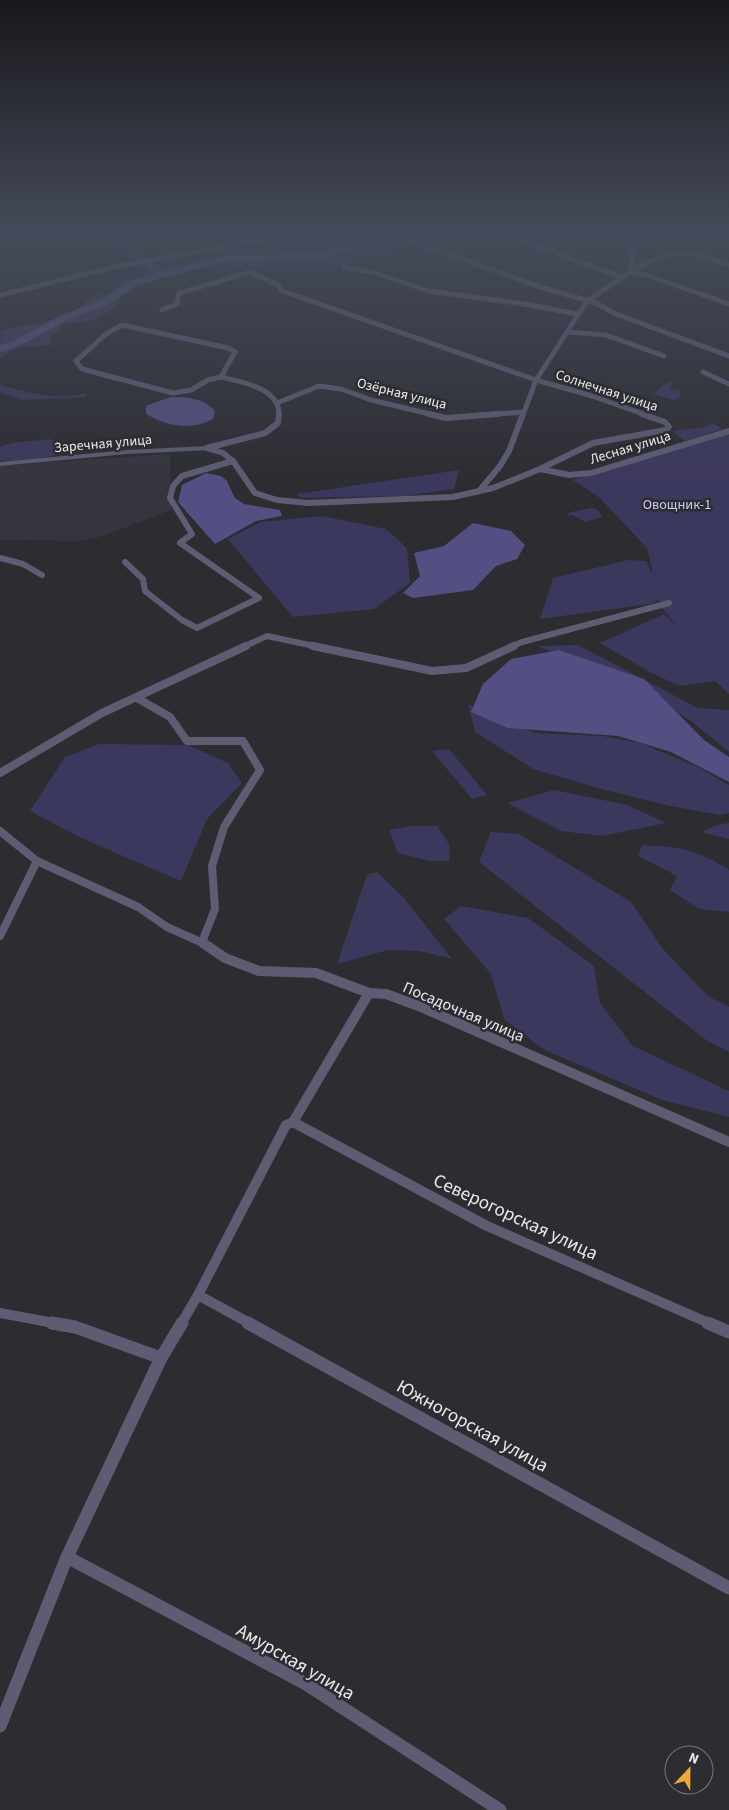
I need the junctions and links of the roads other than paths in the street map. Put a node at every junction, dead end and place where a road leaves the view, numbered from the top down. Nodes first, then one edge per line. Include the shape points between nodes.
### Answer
1 (358, 317) edge
2 (575, 317) edge
3 (630, 317) edge
4 (568, 332) junction
5 (664, 356) dead end
6 (729, 356) edge
7 (703, 372) dead end
8 (221, 376) junction
9 (536, 380) junction
10 (729, 384) edge
11 (277, 403) junction
12 (524, 412) junction
13 (729, 431) edge
14 (207, 448) junction
15 (233, 461) junction
16 (0, 464) edge
17 (540, 470) junction
18 (480, 490) junction
19 (0, 558) edge
20 (125, 562) dead end
21 (42, 575) dead end
22 (669, 603) dead end
23 (137, 698) junction
24 (0, 773) edge
25 (0, 830) edge
26 (38, 861) junction
27 (0, 936) edge
28 (202, 942) junction
29 (369, 993) junction
30 (293, 1122) junction
31 (729, 1142) edge
32 (198, 1295) junction
33 (0, 1313) edge
34 (729, 1332) edge
35 (161, 1358) junction
36 (67, 1557) junction
37 (729, 1588) edge
38 (0, 1726) edge
39 (500, 1810) edge

1 - 9 street, Солнечная улица
2 - 4 street
3 - 6 street
4 - 5 street via 606,333
4 - 9 street
7 - 10 street
8 - 8 street via 234,356 235,352 228,348 122,325 106,334 76,361 82,369 173,393 191,390
8 - 11 street via 254,384
9 - 12 street
9 - 17 street, Солнечная улица via 592,396 670,426 666,430 593,443
11 - 12 street, Озёрная улица via 319,386 446,418
11 - 14 street via 278,423 265,433
12 - 18 street via 500,466
13 - 17 street, Лесная улица via 591,473 569,475
14 - 15 street via 223,453
14 - 16 street, Заречная улица
15 - 18 street via 255,493 278,500 308,503 422,499 453,497
15 - 20 street via 182,476 173,486 170,498 192,534 180,543 259,598 197,628 145,592 143,579
17 - 18 street
19 - 21 street via 23,564
22 - 23 street via 522,642 466,668 432,671 267,636
23 - 24 street via 102,713
23 - 28 street via 170,717 187,741 243,741 260,770 224,828 212,866 215,909
25 - 26 street, Посадочная улица
26 - 27 street
26 - 28 street, Посадочная улица via 138,907 167,927
28 - 29 street, Посадочная улица via 225,958 259,971 316,973
29 - 30 street
29 - 31 street, Посадочная улица via 386,994 421,1007
30 - 32 street via 286,1125
30 - 34 street, Северогорская улица via 487,1226
32 - 35 street
32 - 37 street, Южногорская улица
33 - 35 street via 75,1327
35 - 36 street
36 - 38 street
36 - 39 street, Амурская улица via 306,1684

